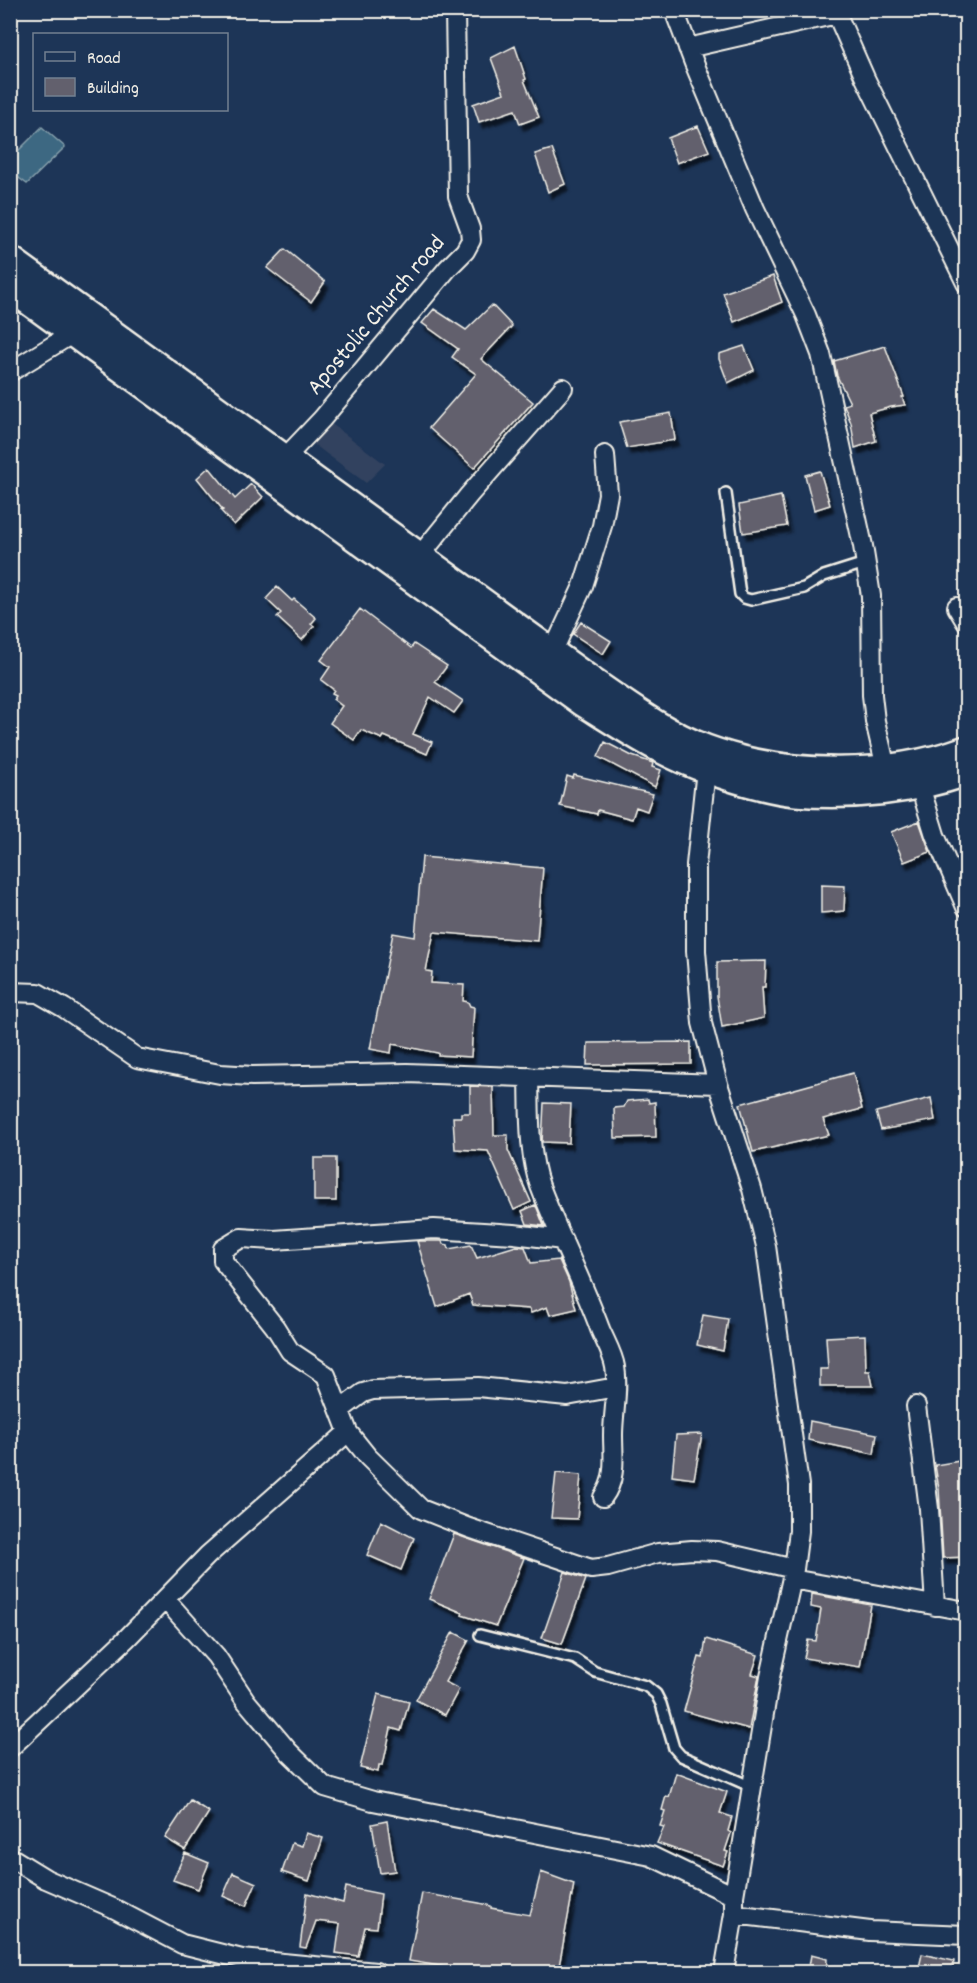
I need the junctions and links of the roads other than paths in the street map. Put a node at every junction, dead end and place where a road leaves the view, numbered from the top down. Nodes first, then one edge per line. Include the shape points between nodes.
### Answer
1 (455, 10) edge
2 (674, 10) edge
3 (836, 12) edge
4 (688, 48) junction
5 (10, 260) edge
6 (966, 283) edge
7 (10, 287) edge
8 (75, 332) junction
9 (10, 372) edge
10 (563, 388) dead end
11 (605, 455) dead end
12 (284, 459) junction
13 (726, 493) dead end
14 (419, 557) junction
15 (866, 563) junction
16 (552, 653) junction
17 (966, 750) edge
18 (886, 768) junction
19 (706, 769) junction
20 (966, 772) edge
21 (919, 783) junction
22 (966, 907) edge
23 (10, 992) edge
24 (529, 1077) junction
25 (718, 1084) junction
26 (563, 1240) junction
27 (616, 1387) junction
28 (916, 1406) dead end
29 (340, 1410) junction
30 (348, 1432) junction
31 (603, 1497) dead end
32 (793, 1574) junction
33 (165, 1599) junction
34 (934, 1606) junction
35 (966, 1611) edge
36 (480, 1635) dead end
37 (10, 1748) edge
38 (752, 1787) junction
39 (10, 1857) edge
40 (734, 1905) junction
41 (966, 1935) edge
42 (374, 1972) edge
43 (724, 1972) edge

1 - 12 street, Apostolic Church road via 459,196 471,240
2 - 4 street
3 - 4 street
3 - 6 street
4 - 15 street via 754,209 821,354
5 - 12 main road
7 - 8 main road
8 - 9 street
8 - 19 main road via 583,702 644,740
10 - 14 street
11 - 16 street via 609,494 602,526 582,586
12 - 14 main road
13 - 15 lane via 740,594 744,598 751,600 804,588 824,576
14 - 16 main road
15 - 18 street via 871,596 872,695
16 - 18 main road via 655,724 705,748 796,770
17 - 18 main road
19 - 21 main road via 795,792 880,791
19 - 25 street via 696,865 696,951 702,1023
20 - 21 main road
21 - 22 street via 935,835
23 - 24 street via 38,993 137,1058 220,1074
24 - 25 street
24 - 26 street via 534,1162
25 - 32 street via 766,1246 799,1485 799,1531
26 - 27 street via 615,1365
26 - 29 street via 434,1229 274,1240 241,1238 223,1249 223,1261 290,1351 326,1375
27 - 29 street via 567,1396 478,1387 373,1390
27 - 31 street via 613,1476
28 - 34 street via 929,1509
29 - 30 street
30 - 32 street via 422,1509 591,1569 658,1553 692,1550 717,1551
30 - 33 street via 208,1555
32 - 34 street
32 - 38 street via 770,1677
33 - 37 street
33 - 40 street via 216,1656 260,1718 325,1787 373,1801 651,1856
34 - 35 street
36 - 38 lane via 575,1659 595,1672 646,1686 661,1704 674,1748 681,1756
38 - 40 street
39 - 42 street via 46,1879 182,1944 242,1959
40 - 41 street via 870,1931
40 - 43 street

